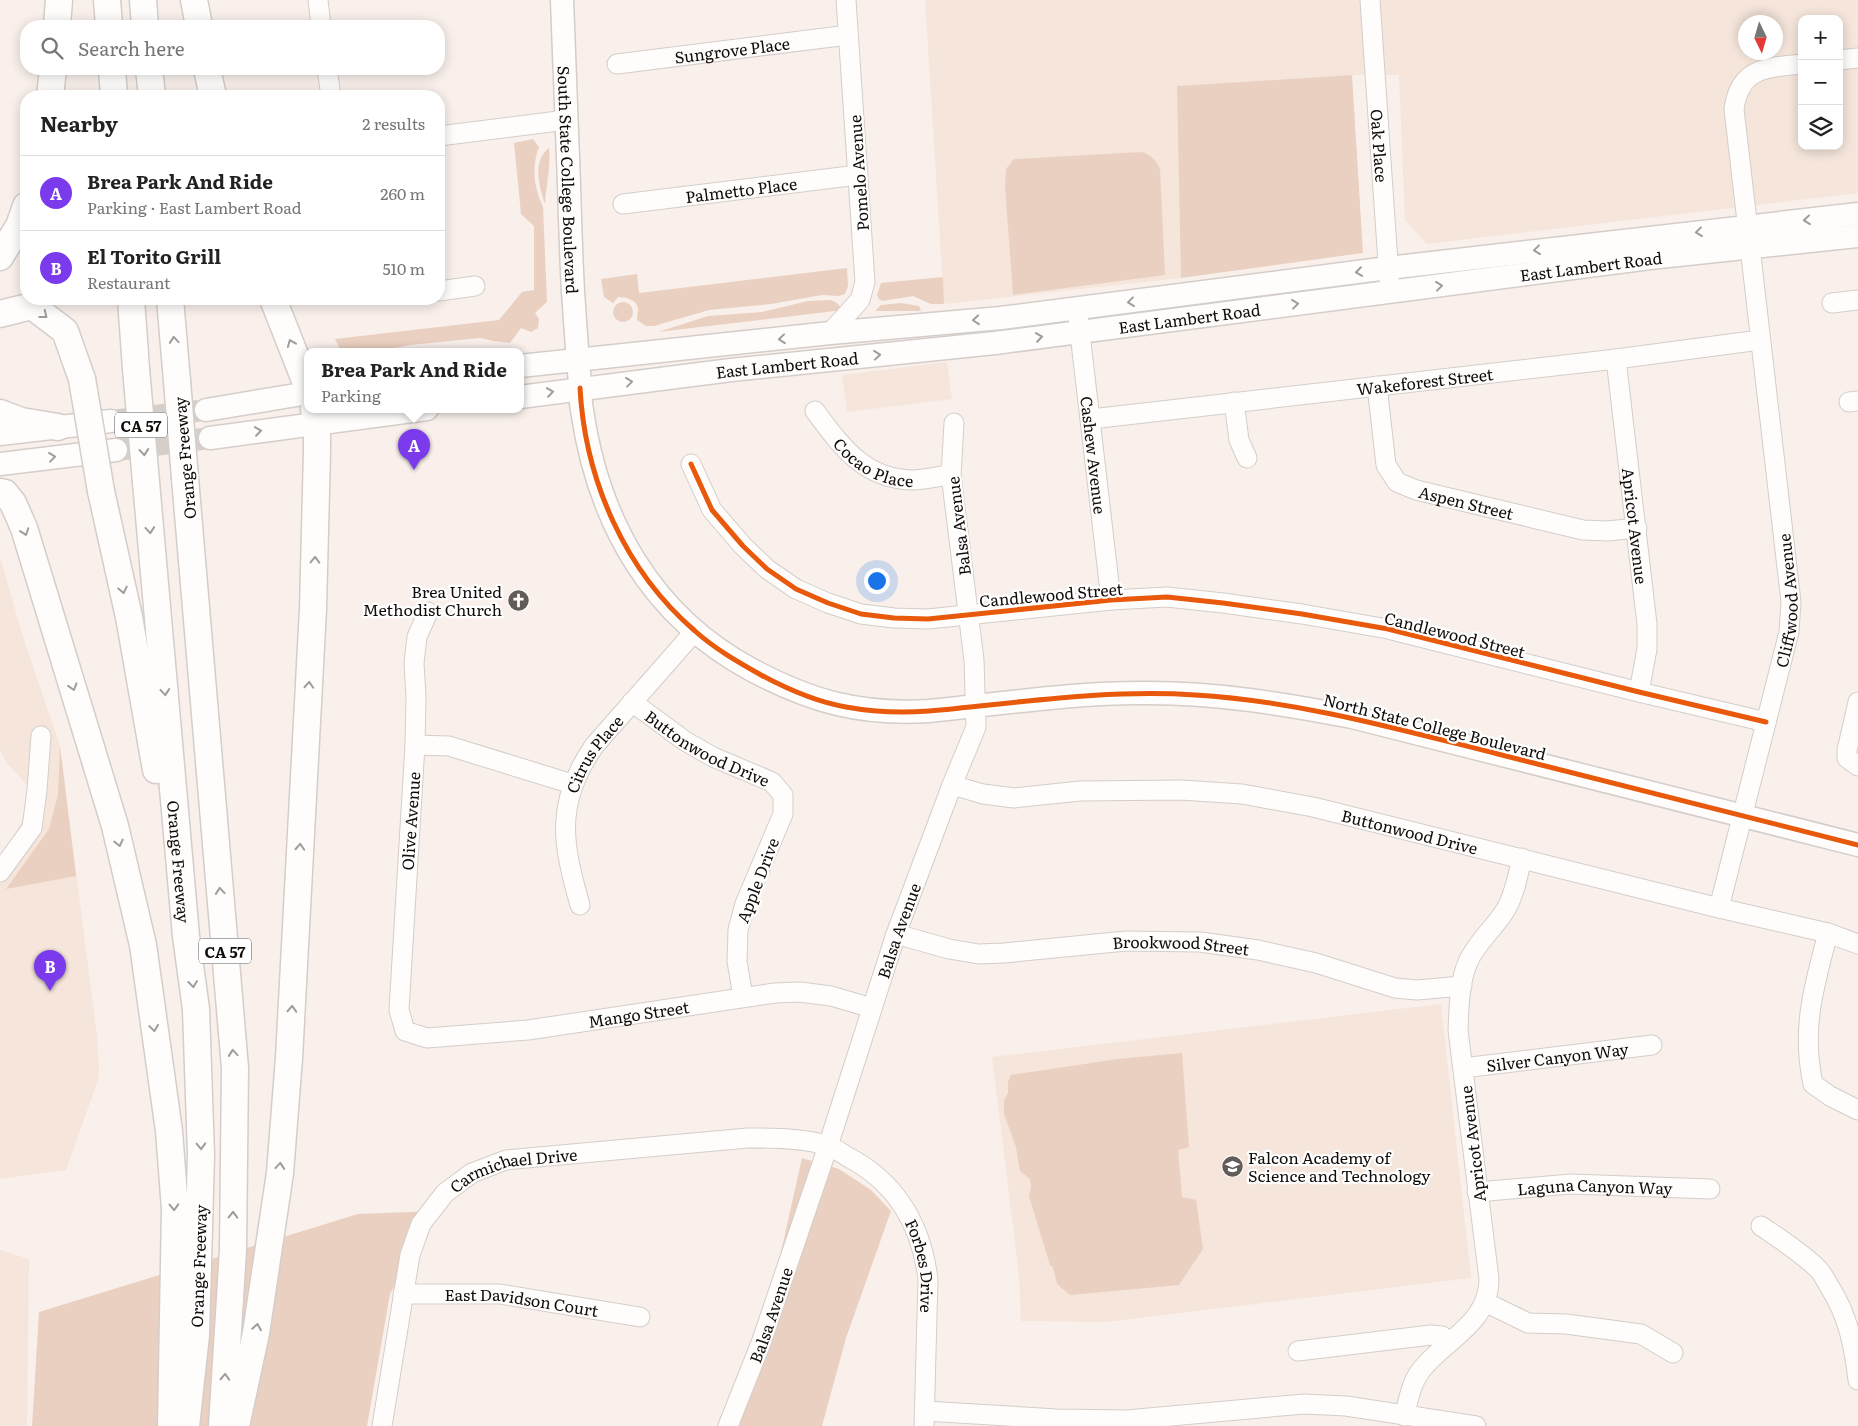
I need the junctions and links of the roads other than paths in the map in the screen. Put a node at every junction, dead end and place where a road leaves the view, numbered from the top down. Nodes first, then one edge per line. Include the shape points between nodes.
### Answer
1 (59, 0) edge
2 (106, 0) edge
3 (143, 0) edge
4 (194, 0) edge
5 (318, 0) edge
6 (562, 0) edge
7 (846, 0) edge
8 (1370, 0) edge
9 (57, 20) edge
10 (108, 20) edge
11 (145, 20) edge
12 (198, 20) edge
13 (320, 20) edge
14 (848, 35) junction
15 (1858, 58) edge
16 (1843, 60) edge
17 (616, 64) dead end
18 (1798, 64) edge
19 (52, 75) edge
20 (112, 75) edge
21 (150, 75) edge
22 (208, 75) edge
23 (328, 75) edge
24 (51, 90) edge
25 (114, 90) edge
26 (151, 90) edge
27 (212, 90) edge
28 (330, 90) edge
29 (566, 120) junction
30 (445, 135) edge
31 (858, 175) junction
32 (623, 204) dead end
33 (1858, 214) edge
34 (20, 223) edge
35 (1747, 226) junction
36 (1858, 236) edge
37 (1750, 248) junction
38 (0, 257) edge
39 (1388, 268) junction
40 (476, 286) dead end
41 (445, 290) edge
42 (1390, 292) junction
43 (1858, 300) edge
44 (1832, 303) dead end
45 (131, 305) edge
46 (171, 305) edge
47 (276, 305) edge
48 (1077, 308) junction
49 (0, 314) edge
50 (1080, 331) junction
51 (830, 333) junction
52 (1760, 340) junction
53 (578, 360) junction
54 (1616, 360) junction
55 (524, 366) edge
56 (304, 378) edge
57 (1377, 386) junction
58 (580, 388) junction
59 (304, 394) edge
60 (524, 396) edge
61 (1234, 402) junction
62 (206, 410) tunnel mouth
63 (815, 411) dead end
64 (0, 413) edge
65 (352, 413) edge
66 (315, 415) edge
67 (1091, 419) junction
68 (111, 421) tunnel mouth
69 (954, 423) dead end
70 (58, 427) junction
71 (0, 434) edge
72 (210, 438) tunnel mouth
73 (116, 450) tunnel mouth
74 (1247, 458) dead end
75 (0, 464) edge
76 (690, 464) dead end
77 (951, 475) junction
78 (0, 492) edge
79 (1637, 528) junction
80 (1111, 600) junction
81 (428, 612) dead end
82 (968, 614) junction
83 (695, 631) junction
84 (1639, 692) junction
85 (632, 702) junction
86 (1858, 702) edge
87 (976, 707) junction
88 (1766, 722) junction
89 (41, 736) dead end
90 (415, 744) junction
91 (1853, 762) edge
92 (572, 784) junction
93 (952, 785) junction
94 (783, 795) joint
95 (1744, 816) junction
96 (1858, 845) edge
97 (1522, 858) junction
98 (0, 872) edge
99 (580, 905) dead end
100 (1719, 908) junction
101 (1828, 933) junction
102 (896, 934) junction
103 (186, 936) junction
104 (1858, 944) edge
105 (1462, 986) junction
106 (743, 997) junction
107 (872, 1008) junction
108 (405, 1031) joint
109 (1652, 1045) dead end
110 (1463, 1068) junction
111 (1858, 1110) edge
112 (828, 1146) junction
113 (1710, 1189) dead end
114 (1478, 1192) junction
115 (1760, 1226) dead end
116 (403, 1294) junction
117 (1485, 1302) junction
118 (640, 1317) dead end
119 (1854, 1329) edge
120 (1449, 1342) junction
121 (1298, 1351) dead end
122 (1673, 1352) dead end
123 (1858, 1380) edge
124 (1404, 1416) junction
125 (924, 1419) edge
126 (171, 1426) edge
127 (186, 1426) edge
128 (222, 1426) edge
129 (236, 1426) edge
130 (382, 1426) edge
131 (728, 1426) edge
132 (1476, 1426) edge

1 - 9 highway
2 - 10 highway
3 - 11 highway
4 - 12 highway
5 - 13 street
6 - 29 main road, South State College Boulevard
7 - 14 street, Pomelo Avenue
8 - 39 street, Oak Place
14 - 17 street, Sungrove Place
14 - 31 street, Pomelo Avenue
15 - 16 street
18 - 35 street, Cliffwood Avenue via 1768,68 1754,74 1742,83 1736,96 1734,109
19 - 24 highway
20 - 25 highway
21 - 26 highway
22 - 27 highway
23 - 28 street
29 - 30 street
29 - 53 main road, South State College Boulevard
31 - 32 street, Palmetto Place
31 - 51 street, Pomelo Avenue via 865,282 860,300
33 -> 35 main road, East Lambert Road
34 - 38 highway
35 - 37 street, Cliffwood Avenue
35 -> 39 main road, East Lambert Road
36 - 37 main road, East Lambert Road
42 -> 37 main road, East Lambert Road
37 - 52 street, Cliffwood Avenue
39 - 42 street, Oak Place
39 -> 48 main road, East Lambert Road
40 - 41 street
50 -> 42 main road, East Lambert Road
43 - 44 street
45 -> 103 highway, Orange Freeway / CA 57, bridge
128 -> 46 highway, Orange Freeway / CA 57, bridge via 233,1250 235,1068
56 -> 47 highway
48 - 50 street, Cashew Avenue
48 -> 51 main road, East Lambert Road
49 -> 103 highway, bridge via 32,306 65,331 82,379 101,491 129,617
58 -> 50 main road, East Lambert Road
50 - 67 street, Cashew Avenue
51 -> 53 main road, East Lambert Road
52 - 54 street, Wakeforest Street
52 - 88 street, Cliffwood Avenue via 1791,602 1789,632
53 - 55 main road, East Lambert Road
53 - 58 main road, North State College Boulevard
54 - 57 street, Wakeforest Street
54 - 79 street, Apricot Avenue
57 - 61 street, Wakeforest Street
57 - 79 street, Aspen Street via 1386,465 1397,482 1416,490 1583,530
60 -> 58 main road, East Lambert Road
58 - 83 main road, North State College Boulevard via 581,408 598,487 615,527 664,600
59 - 62 main road
61 - 67 street, Wakeforest Street
61 - 74 street via 1240,440
63 - 77 street, Cocao Place via 841,447 865,467 886,476 912,480
64 - 70 highway via 21,421
65 - 66 main road
72 -> 66 main road
129 -> 66 highway via 256,1333 280,1173 313,609
67 - 80 street, Cashew Avenue
68 - 70 main road
69 - 77 street, Balsa Avenue
70 - 71 main road
75 -> 73 main road
76 - 82 street, Candlewood Street via 712,510 726,529 767,569 796,589 861,614 928,619
77 - 82 street, Balsa Avenue
78 -> 126 highway via 13,503 24,528 115,826 142,945 169,1131 175,1209
79 - 84 street, Apricot Avenue via 1647,624 1647,649
80 - 82 street, Candlewood Street
80 - 84 street, Candlewood Street via 1167,597 1302,614 1388,629
81 - 90 street, Olive Avenue via 417,637 414,663
82 - 87 street, Balsa Avenue
83 - 85 street, Citrus Place
83 - 87 main road, North State College Boulevard via 733,659 782,686 845,707 900,713
84 - 88 street, Candlewood Street
85 - 92 street, Citrus Place via 594,746
85 - 94 street, Buttonwood Drive via 685,741 713,757 772,782
86 - 91 street via 1847,750
87 - 93 street, Balsa Avenue via 976,727
87 - 95 main road, North State College Boulevard via 1101,694 1149,693 1249,700 1352,717
88 - 95 street, Cliffwood Avenue
89 - 98 street via 32,828
90 - 92 street via 448,746
90 - 108 street, Olive Avenue via 398,1010
92 - 99 street, Citrus Place via 565,826 566,852
93 - 97 street, Buttonwood Drive via 1014,798 1131,789 1242,794 1313,807
93 - 102 street, Balsa Avenue
94 - 106 street, Apple Drive via 783,814 745,904 738,930 737,961
95 - 96 main road, North State College Boulevard
95 - 100 street, Cliffwood Avenue
97 - 100 street, Buttonwood Drive
97 - 105 street, Apricot Avenue via 1513,893 1505,910 1478,944 1468,963
100 - 101 street, Buttonwood Drive
101 - 104 street, Buttonwood Drive
101 - 111 street via 1813,989 1807,1036 1808,1061 1813,1084
102 - 105 street, Brookwood Street via 979,954 1126,940 1200,942 1316,963 1395,988 1417,990
102 - 107 street, Balsa Avenue
103 -> 127 highway, Orange Freeway / CA 57 via 196,1009 201,1155 196,1335
105 - 110 street, Apricot Avenue via 1458,1030
106 - 107 street, Mango Street via 800,992 832,996
106 - 108 street, Mango Street via 528,1030 427,1038
107 - 112 street, Balsa Avenue
109 - 110 street, Silver Canyon Way
110 - 114 street, Apricot Avenue
112 - 116 street, Carmichael Drive via 776,1138 748,1138 506,1160 472,1173 446,1193 422,1224 410,1255
112 - 125 street, Forbes Drive via 862,1164 886,1183 904,1205 916,1228 928,1279
112 - 131 street, Balsa Avenue via 761,1343
113 - 114 street, Laguna Canyon Way via 1571,1184
114 - 117 street, Apricot Avenue via 1489,1278
115 - 119 street via 1818,1268
116 - 118 street, East Davidson Court via 500,1294
116 - 130 street, Carmichael Drive
117 - 120 street, Apricot Avenue via 1478,1315
117 - 122 street via 1528,1323 1566,1324 1642,1334
119 - 123 street
120 - 121 street via 1442,1336 1431,1335
120 - 124 street, Apricot Avenue via 1412,1383
124 - 125 street via 1346,1406 1304,1404 1128,1420
124 - 132 street

